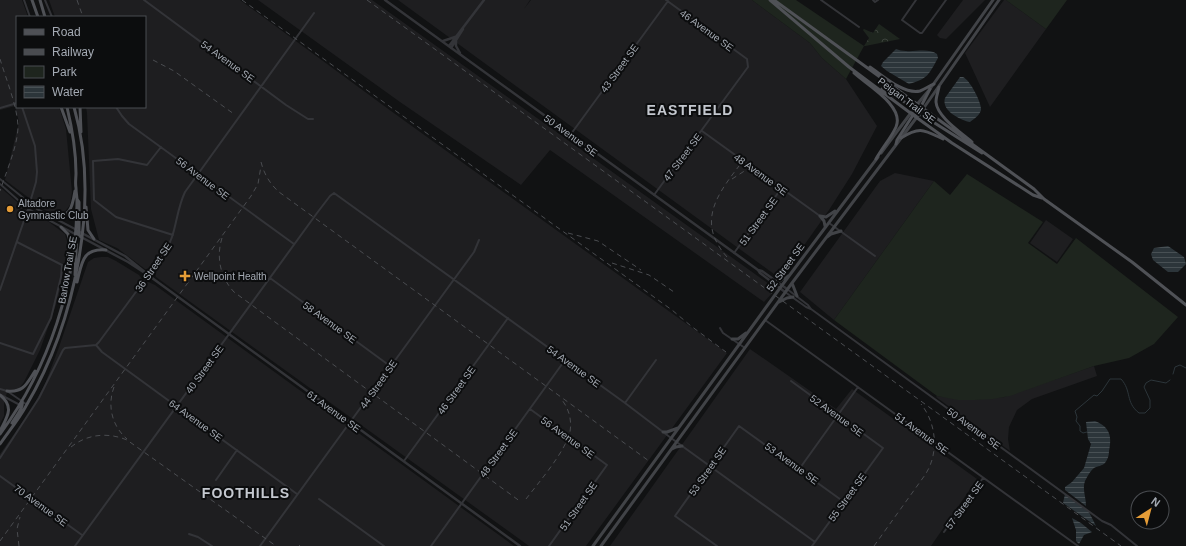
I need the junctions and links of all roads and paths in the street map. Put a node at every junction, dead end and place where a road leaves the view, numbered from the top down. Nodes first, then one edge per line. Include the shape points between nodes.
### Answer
1 (24, 0) edge
2 (32, 0) edge
3 (40, 0) edge
4 (45, 0) edge
5 (144, 0) edge
6 (385, 0) edge
7 (484, 0) edge
8 (770, 0) edge
9 (774, 0) edge
10 (821, 0) edge
11 (873, 0) edge
12 (878, 0) edge
13 (916, 0) edge
14 (946, 0) edge
15 (994, 0) edge
16 (999, 0) edge
17 (667, 1) edge
18 (314, 13) dead end
19 (30, 16) edge
20 (38, 16) edge
21 (46, 16) edge
22 (52, 16) edge
23 (859, 27) dead end
24 (456, 39) junction
25 (442, 41) junction
26 (450, 47) junction
27 (462, 56) junction
28 (856, 59) junction
29 (747, 60) joint
30 (849, 67) junction
31 (934, 84) junction
32 (262, 86) junction
33 (939, 87) junction
34 (878, 88) junction
35 (16, 103) edge
36 (0, 108) edge
37 (22, 108) edge
38 (61, 108) edge
39 (67, 108) edge
40 (74, 108) edge
41 (80, 108) edge
42 (117, 108) edge
43 (918, 108) junction
44 (915, 115) junction
45 (313, 119) dead end
46 (702, 131) junction
47 (570, 134) junction
48 (72, 137) junction
49 (901, 138) junction
50 (82, 143) junction
51 (952, 143) junction
52 (896, 144) junction
53 (161, 147) junction
54 (977, 148) junction
55 (985, 154) junction
56 (876, 159) junction
57 (198, 174) junction
58 (0, 179) edge
59 (0, 184) edge
60 (781, 189) junction
61 (76, 190) junction
62 (332, 193) joint
63 (654, 195) junction
64 (85, 197) junction
65 (1044, 199) junction
66 (29, 204) junction
67 (28, 209) junction
68 (838, 209) junction
69 (820, 216) junction
70 (50, 217) junction
71 (828, 222) junction
72 (825, 226) junction
73 (834, 226) junction
74 (61, 227) junction
75 (79, 231) junction
76 (841, 231) junction
77 (76, 235) junction
78 (173, 235) junction
79 (82, 238) junction
80 (94, 239) junction
81 (824, 239) junction
82 (479, 240) dead end
83 (17, 242) junction
84 (294, 244) junction
85 (106, 250) junction
86 (734, 253) junction
87 (73, 256) junction
88 (875, 256) dead end
89 (758, 270) junction
90 (790, 274) junction
91 (148, 275) junction
92 (76, 278) junction
93 (270, 278) junction
94 (454, 279) junction
95 (775, 281) junction
96 (792, 283) junction
97 (74, 287) junction
98 (781, 287) junction
99 (0, 290) edge
100 (786, 291) junction
101 (795, 297) junction
102 (778, 303) junction
103 (1186, 305) edge
104 (508, 318) junction
105 (765, 320) junction
106 (720, 328) dead end
107 (748, 332) junction
108 (229, 334) junction
109 (732, 339) junction
110 (0, 343) edge
111 (739, 344) junction
112 (96, 345) junction
113 (745, 348) junction
114 (566, 360) junction
115 (656, 360) dead end
116 (41, 363) junction
117 (390, 366) junction
118 (791, 381) dead end
119 (858, 387) junction
120 (0, 389) edge
121 (7, 392) junction
122 (0, 394) edge
123 (22, 401) junction
124 (625, 403) junction
125 (27, 404) junction
126 (22, 406) junction
127 (177, 406) junction
128 (530, 409) junction
129 (837, 415) junction
130 (350, 423) junction
131 (739, 426) joint
132 (679, 427) junction
133 (0, 431) edge
134 (663, 432) junction
135 (0, 434) edge
136 (671, 438) junction
137 (677, 442) junction
138 (0, 444) edge
139 (682, 446) junction
140 (883, 448) joint
141 (237, 450) junction
142 (671, 450) junction
143 (0, 458) edge
144 (404, 461) junction
145 (607, 465) joint
146 (710, 466) junction
147 (800, 468) junction
148 (0, 476) edge
149 (983, 478) junction
150 (216, 480) dead end
151 (298, 494) junction
152 (319, 499) dead end
153 (844, 502) junction
154 (462, 503) junction
155 (944, 532) dead end
156 (189, 534) dead end
157 (82, 535) junction
158 (814, 542) junction
159 (75, 546) edge
160 (212, 546) edge
161 (260, 546) edge
162 (384, 546) edge
163 (431, 546) edge
164 (520, 546) edge
165 (549, 546) edge
166 (593, 546) edge
167 (601, 546) edge
168 (717, 546) edge
169 (812, 546) edge
170 (1078, 546) edge
171 (1137, 546) edge

1 - 19 street
2 - 20 main road
3 - 21 main road
4 - 22 street
5 - 32 street, 54 Avenue SE
6 - 25 street, 50 Avenue SE
7 - 24 street
8 - 30 main road, Peigan Trail SE
9 - 28 main road, Peigan Trail SE
10 - 23 street
11 - 12 street
13 - 14 street via 902,20 920,33
15 - 31 main road
16 - 33 main road, 52 Street SE
17 - 29 street, 46 Avenue SE
17 - 47 street, 43 Street SE
18 - 32 street, 36 Street SE
24 - 25 street
24 - 26 street
24 - 27 street via 456,46
25 - 26 street, 50 Avenue SE
26 - 27 street, 50 Avenue SE
27 - 47 street, 50 Avenue SE
28 - 31 main road via 905,90 918,91
28 - 43 main road, Peigan Trail SE
29 - 46 street, 47 Street SE via 748,67
30 - 34 main road, Peigan Trail SE
30 - 56 main road via 896,112 896,126
31 - 43 main road
32 - 45 street, 54 Avenue SE via 308,119
32 - 57 street, 36 Street SE
33 - 43 main road, 52 Street SE
33 - 54 main road via 937,109
34 - 43 main road
34 - 44 main road, Peigan Trail SE
35 - 36 street
37 - 66 street via 33,137 37,172 36,185
38 - 48 main road
39 - 48 main road, Barlow Trail SE
40 - 50 main road, Barlow Trail SE
41 - 50 main road
42 - 53 street, 56 Avenue SE via 129,124
43 - 44 main road, 52 Street SE
43 - 44 main road
43 - 54 main road, Peigan Trail SE
44 - 49 main road, 52 Street SE
44 - 51 main road, Peigan Trail SE
44 - 52 main road
44 - 55 main road via 922,116
44 - 56 main road, 52 Street SE
46 - 60 street, 48 Avenue SE
46 - 63 street, 47 Street SE
47 - 63 street, 50 Avenue SE
48 - 61 main road, Barlow Trail SE
49 - 51 main road via 921,130
49 - 52 main road, 52 Street SE
50 - 64 main road, Barlow Trail SE
51 - 65 main road, Peigan Trail SE via 1033,195
52 - 73 main road, 52 Street SE
53 - 57 street, 56 Avenue SE
53 - 78 street via 147,165 118,159 93,161 94,200 116,216
54 - 55 main road, Peigan Trail SE
55 - 65 main road, Peigan Trail SE
56 - 68 main road, 52 Street SE
57 - 78 street, 36 Street SE via 180,203
57 - 84 street, 56 Avenue SE
58 - 66 street, 61 Avenue SE
59 - 67 street, 61 Avenue SE
60 - 69 street, 48 Avenue SE
60 - 86 street, 51 Street SE
61 - 70 main road via 69,212 62,216
61 - 75 main road, Barlow Trail SE
62 - 84 street, 40 Street SE
62 - 94 street, 54 Avenue SE
63 - 86 street, 50 Avenue SE
64 - 75 main road, Barlow Trail SE
64 - 80 main road via 88,230
65 - 103 main road, Peigan Trail SE via 1132,262
66 - 67 street
66 - 70 street, 61 Avenue SE
67 - 74 street, 61 Avenue SE
67 - 83 street
68 - 69 main road via 826,217
68 - 71 main road, 52 Street SE
69 - 72 main road
70 - 75 street, 61 Avenue SE
71 - 72 main road, 52 Street SE
71 - 73 street
72 - 90 main road, 52 Street SE
73 - 76 street
73 - 81 main road, 52 Street SE
74 - 77 street, 61 Avenue SE
74 - 87 main road via 68,234
75 - 77 main road, Barlow Trail SE
75 - 79 main road, Barlow Trail SE
75 - 80 street, 61 Avenue SE
76 - 81 main road
76 - 88 street
77 - 79 street, 61 Avenue SE
77 - 87 main road, Barlow Trail SE
77 - 92 main road
78 - 91 street, 36 Street SE via 169,246
79 - 85 street, 61 Avenue SE
79 - 92 main road, Barlow Trail SE
80 - 91 street, 61 Avenue SE via 125,256
81 - 96 main road, 52 Street SE
82 - 94 street, 44 Street SE via 474,252
83 - 99 street
83 - 110 street via 62,265 61,277 51,318 34,354
84 - 93 street, 40 Street SE
85 - 91 street, 61 Avenue SE
85 - 97 main road via 93,250 84,257
86 - 89 street, 50 Avenue SE
87 - 116 main road, Barlow Trail SE via 63,305
89 - 95 street, 50 Avenue SE
89 - 98 street, 50 Avenue SE
90 - 95 main road
90 - 98 main road, 52 Street SE
91 - 108 street, 61 Avenue SE
91 - 112 street, 36 Street SE
92 - 97 main road, Barlow Trail SE
93 - 108 street, 40 Street SE
93 - 117 street, 58 Avenue SE
94 - 104 street, 54 Avenue SE
94 - 117 street, 44 Street SE
95 - 98 street, 50 Avenue SE
96 - 100 main road, 52 Street SE
96 - 101 main road
97 - 125 main road, Barlow Trail SE via 56,345
98 - 100 street, 50 Avenue SE
98 - 107 main road, 52 Street SE
100 - 101 street, 50 Avenue SE
100 - 102 main road, 52 Street SE
101 - 102 main road via 786,298
101 - 171 street, 50 Avenue SE
102 - 105 main road, 52 Street SE
104 - 114 street, 54 Avenue SE
104 - 144 street, 46 Street SE
105 - 113 main road, 52 Street SE
105 - 119 street, 51 Avenue SE
106 - 109 street
107 - 109 main road via 738,339
107 - 111 main road, 52 Street SE
108 - 127 street, 40 Street SE
108 - 130 street, 61 Avenue SE
109 - 111 street
111 - 113 street
111 - 132 main road, 52 Street SE
112 - 127 street, 64 Avenue SE
112 - 143 street via 62,350 39,398
113 - 137 main road, 52 Street SE
114 - 124 street, 54 Avenue SE
114 - 128 street, 48 Street SE
115 - 124 street
116 - 121 main road via 24,387 15,392
116 - 123 main road, Barlow Trail SE
117 - 130 street, 44 Street SE
118 - 129 street, 52 Avenue SE
119 - 129 street
119 - 149 street, 51 Avenue SE
120 - 121 street
121 - 123 street
122 - 126 street
122 - 133 main road via 9,409
123 - 125 street
123 - 126 main road, Barlow Trail SE
124 - 134 street, 54 Avenue SE
125 - 126 main road, Barlow Trail SE
126 - 135 main road, Barlow Trail SE
126 - 138 main road, Barlow Trail SE
127 - 141 street, 64 Avenue SE
127 - 157 street, 40 Street SE
128 - 145 street, 56 Avenue SE
128 - 154 street, 48 Street SE
129 - 140 street, 52 Avenue SE
129 - 147 street
130 - 144 street, 61 Avenue SE
130 - 151 street, 44 Street SE
131 - 146 street, 53 Street SE
131 - 147 street, 53 Avenue SE
132 - 134 main road
132 - 136 main road, 52 Street SE
134 - 136 street, 54 Avenue SE
136 - 137 street, 54 Avenue SE
136 - 166 main road, 52 Street SE
137 - 139 street, 54 Avenue SE
137 - 142 main road, 52 Street SE
139 - 142 main road
139 - 146 street, 54 Avenue SE
140 - 153 street, 55 Street SE
141 - 150 street
141 - 151 street, 64 Avenue SE
142 - 167 main road, 52 Street SE
144 - 154 street, 61 Avenue SE
145 - 165 street, 51 Street SE
146 - 158 street, 54 Avenue SE
146 - 168 street, 53 Street SE via 675,516
147 - 153 street, 53 Avenue SE
148 - 157 street, 70 Avenue SE
149 - 155 street, 57 Street SE
149 - 170 street, 51 Avenue SE
151 - 161 street, 44 Street SE
152 - 162 street
153 - 158 street, 55 Street SE
154 - 163 street, 48 Street SE
154 - 164 street, 61 Avenue SE
156 - 160 street
157 - 159 street, 40 Street SE
158 - 169 street, 55 Street SE

